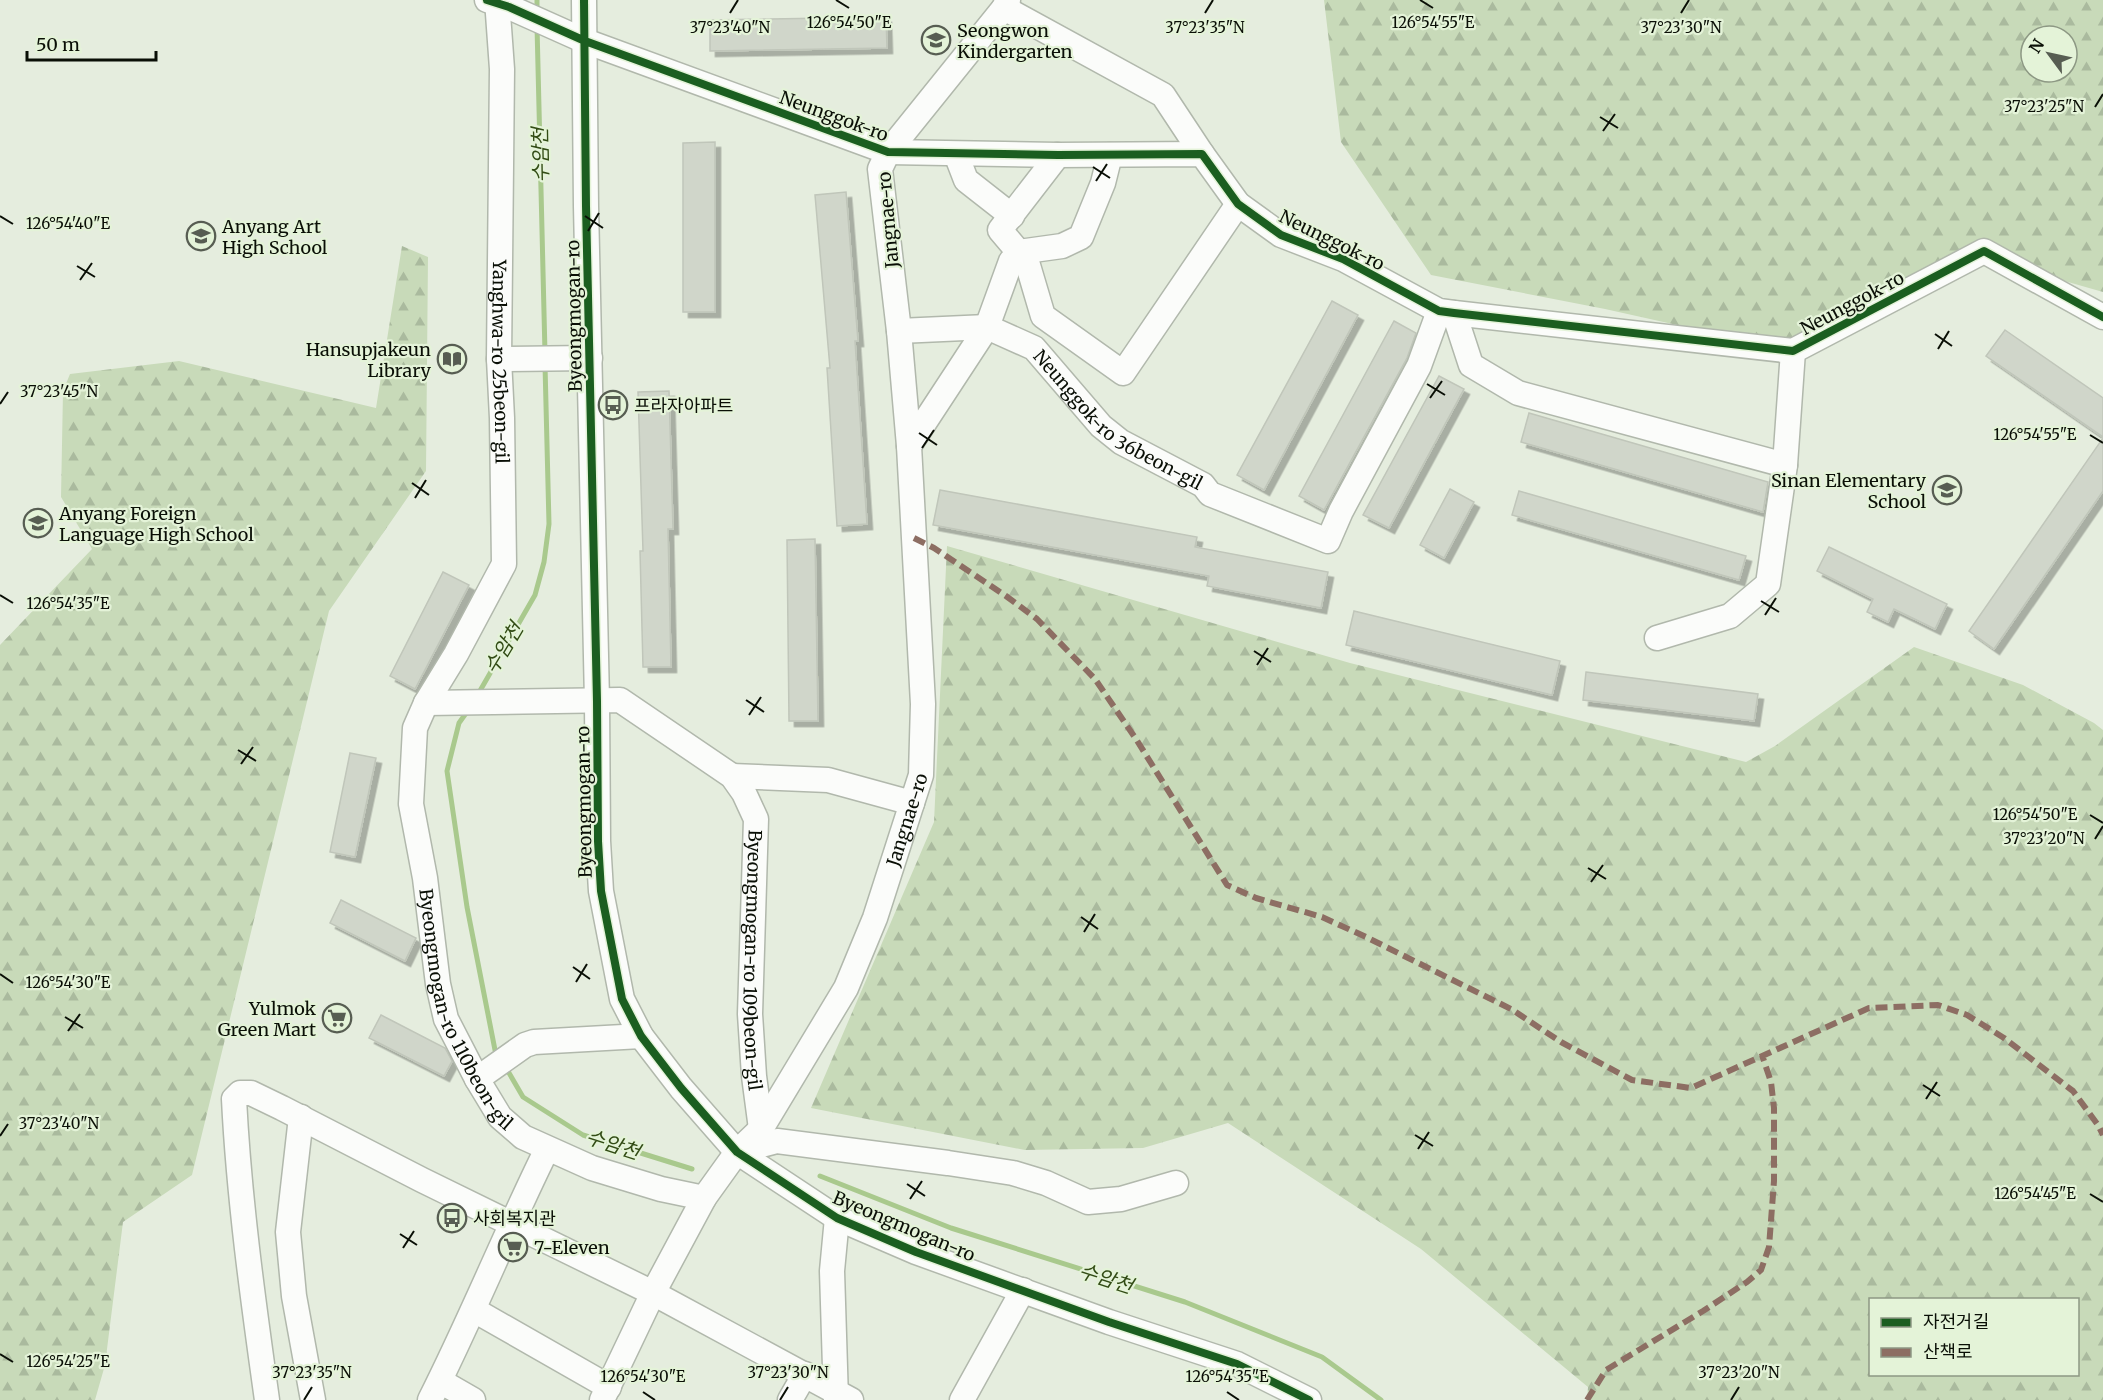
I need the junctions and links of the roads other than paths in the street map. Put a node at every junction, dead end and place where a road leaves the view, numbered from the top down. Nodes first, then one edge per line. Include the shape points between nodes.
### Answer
1 (584, 0) edge
2 (497, 3) edge
3 (1006, 4) edge
4 (585, 41) junction
5 (888, 152) junction
6 (956, 154) junction
7 (1202, 154) junction
8 (1058, 155) junction
9 (1110, 155) junction
10 (1238, 204) junction
11 (1012, 216) junction
12 (1019, 255) junction
13 (1447, 312) junction
14 (1043, 316) junction
15 (2103, 317) edge
16 (987, 327) junction
17 (899, 331) junction
18 (1034, 348) junction
19 (1794, 351) junction
20 (508, 358) junction
21 (590, 358) junction
22 (909, 446) junction
23 (1785, 465) junction
24 (1657, 638) dead end
25 (597, 701) junction
26 (437, 704) junction
27 (732, 776) junction
28 (912, 803) junction
29 (641, 1036) junction
30 (482, 1077) junction
31 (301, 1118) junction
32 (761, 1128) junction
33 (547, 1149) junction
34 (737, 1152) junction
35 (1176, 1183) dead end
36 (705, 1198) junction
37 (837, 1218) junction
38 (510, 1224) junction
39 (1023, 1290) junction
40 (653, 1293) junction
41 (474, 1310) junction
42 (805, 1374) junction
43 (435, 1390) edge
44 (605, 1394) edge
45 (841, 1397) edge
46 (271, 1398) edge
47 (314, 1400) edge
48 (473, 1400) edge
49 (790, 1400) edge
50 (962, 1400) edge
51 (1309, 1400) edge

1 - 4 street, Byeongmogan-ro
2 - 4 street, Neunggok-ro
2 - 20 street, Yanghwa-ro 25beon-gil
3 - 5 street, Jangnae-ro
3 - 7 street via 1163,95
4 - 5 street, Neunggok-ro
4 - 21 street, Byeongmogan-ro
5 - 6 street, Neunggok-ro
5 - 17 street, Jangnae-ro via 880,168
6 - 8 street, Neunggok-ro
6 - 11 street via 966,180
7 - 9 street, Neunggok-ro
7 - 10 street, Neunggok-ro
8 - 9 street, Neunggok-ro
8 - 11 street
9 - 12 street via 1081,237 1062,246
10 - 13 street, Neunggok-ro via 1281,235 1343,259
10 - 14 street via 1123,374
11 - 12 street via 1000,230
12 - 14 street via 1027,262
12 - 16 street via 1011,261
13 - 18 street, Neunggok-ro 36beon-gil via 1341,511 1329,541 1210,494 1203,485 1121,442 1101,426
13 - 19 street, Neunggok-ro
13 - 23 street via 1471,365 1518,393
14 - 18 street
15 - 19 street, Neunggok-ro via 1984,251
16 - 17 street, Neunggok-ro 36beon-gil
16 - 18 street, Neunggok-ro 36beon-gil
16 - 22 street
17 - 22 street, Jangnae-ro
19 - 23 street
20 - 21 street
20 - 26 street, Yanghwa-ro 25beon-gil via 502,418 504,564 456,654
21 - 25 street, Byeongmogan-ro
22 - 28 street, Jangnae-ro via 923,704 921,775
23 - 24 street via 1768,584 1730,616
25 - 26 street
25 - 27 street, Byeongmogan-ro 109beon-gil via 620,700
25 - 29 street, Byeongmogan-ro via 601,891 622,999
26 - 30 street, Byeongmogan-ro 110beon-gil via 415,728 411,804 446,1019
27 - 28 street via 828,780
27 - 32 street, Byeongmogan-ro 109beon-gil via 756,819 750,1014
28 - 32 street, Jangnae-ro via 875,918 846,988
29 - 30 street via 534,1042
29 - 34 street, Byeongmogan-ro
30 - 33 street, Byeongmogan-ro 110beon-gil via 500,1117 522,1137
31 - 38 street
31 - 46 street via 251,1093 240,1093 234,1099
31 - 47 street via 288,1232 294,1296
32 - 34 street, Jangnae-ro
33 - 36 street, Byeongmogan-ro 110beon-gil via 592,1168
33 - 38 street
34 - 35 street via 777,1142 948,1163 1046,1182 1088,1202 1120,1199
34 - 36 street, Jangnae-ro
34 - 37 street, Byeongmogan-ro
36 - 40 street, Jangnae-ro
37 - 39 street, Byeongmogan-ro via 916,1252
37 - 45 street, Byeongmogan-ro via 832,1271
38 - 40 street
38 - 41 street
39 - 50 street
39 - 51 street, Byeongmogan-ro via 1238,1364
40 - 42 street
40 - 44 street, Jangnae-ro
41 - 43 street
41 - 44 street
42 - 45 street
42 - 49 street
43 - 48 street

